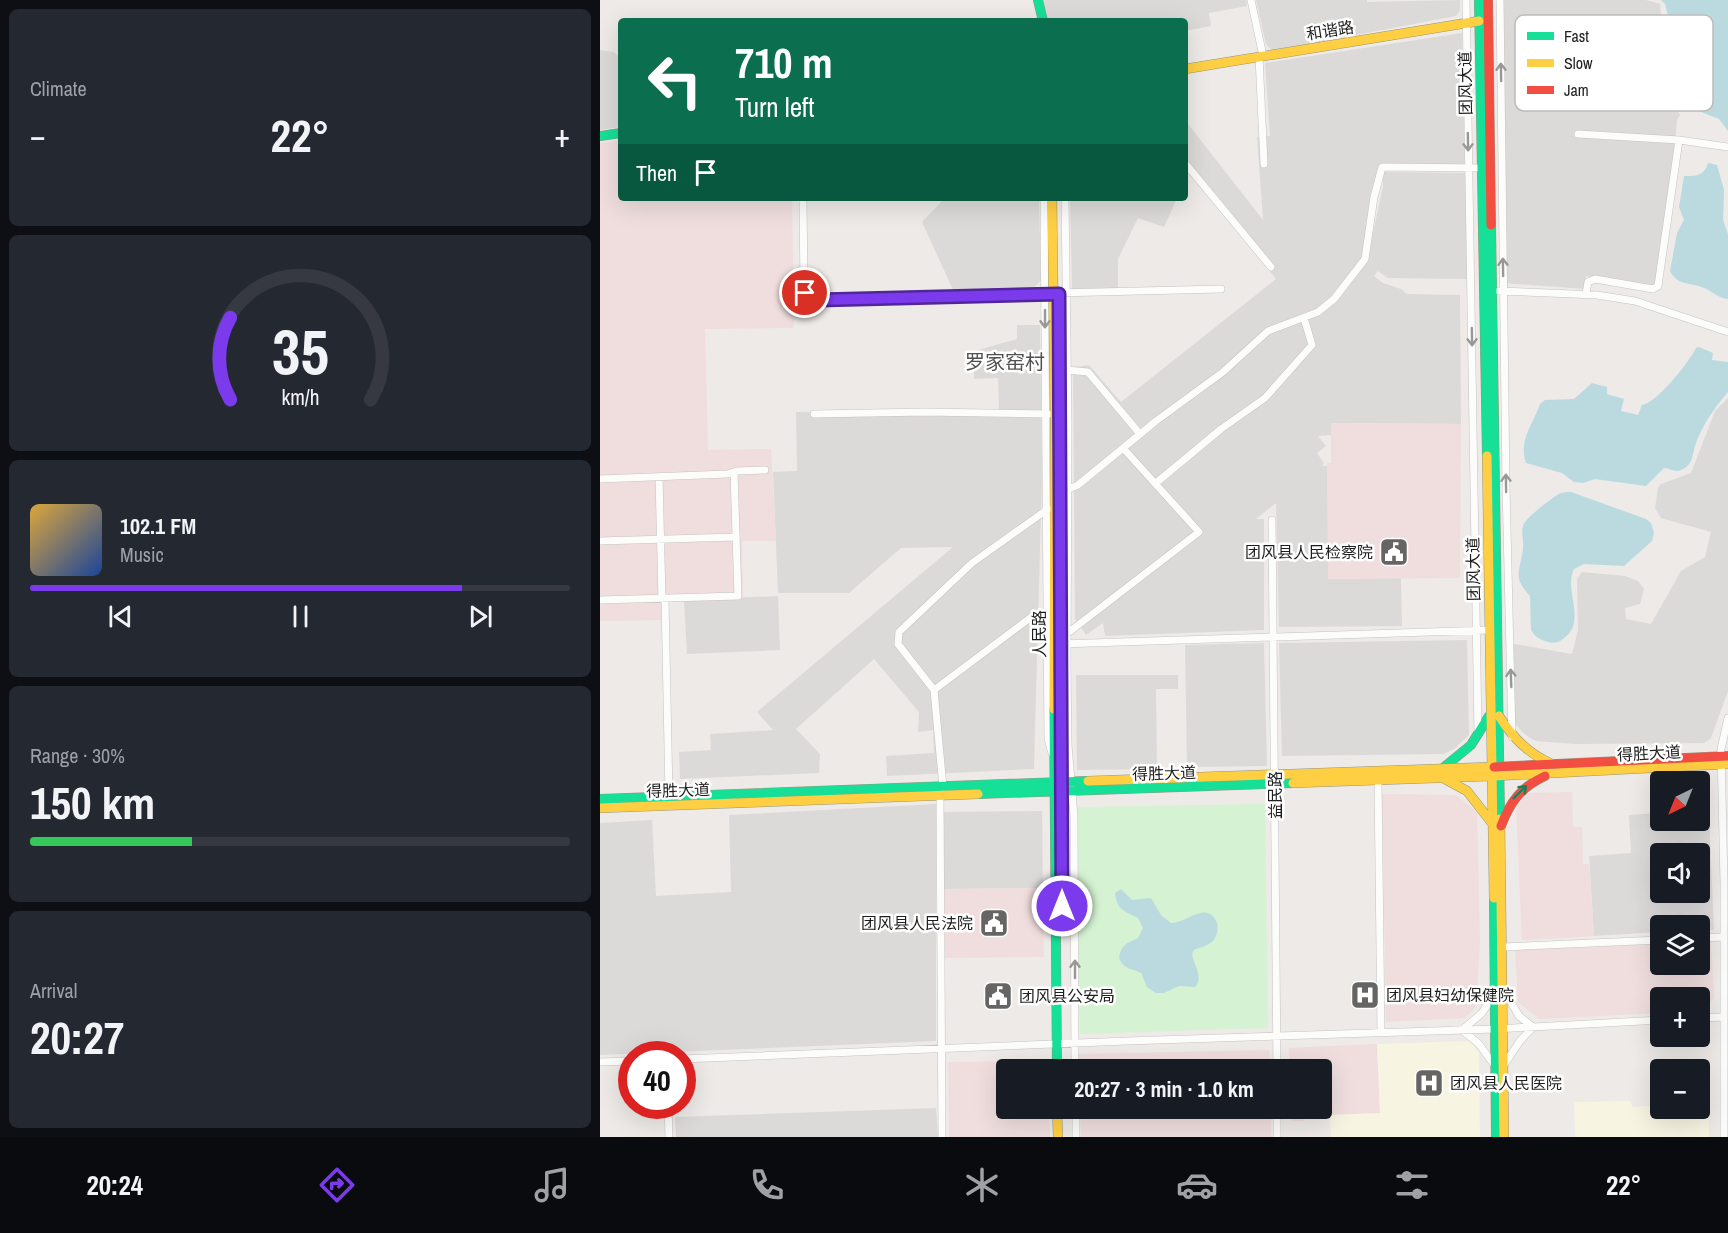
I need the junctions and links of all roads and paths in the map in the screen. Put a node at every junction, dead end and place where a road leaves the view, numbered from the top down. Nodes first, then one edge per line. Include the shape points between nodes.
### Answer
1 (1031, 0) edge
2 (1038, 0) edge
3 (1251, 0) edge
4 (1466, 0) edge
5 (1479, 0) edge
6 (1488, 0) edge
7 (1500, 0) edge
8 (1035, 18) edge
9 (1041, 18) edge
10 (1479, 21) junction
11 (1467, 23) junction
12 (1261, 57) junction
13 (1188, 69) edge
14 (618, 133) edge
15 (1578, 134) dead end
16 (600, 136) edge
17 (1679, 140) junction
18 (1728, 147) edge
19 (1264, 164) dead end
20 (1188, 167) edge
21 (1469, 168) junction
22 (1482, 168) junction
23 (803, 201) edge
24 (1044, 201) edge
25 (1052, 201) edge
26 (1058, 201) edge
27 (1065, 201) edge
28 (1271, 267) dead end
29 (1221, 288) dead end
30 (1492, 291) junction
31 (1503, 292) junction
32 (1056, 294) junction
33 (1586, 294) junction
34 (1304, 318) junction
35 (1728, 332) edge
36 (1067, 370) junction
37 (814, 414) dead end
38 (1050, 414) junction
39 (1140, 434) junction
40 (1123, 448) junction
41 (765, 470) dead end
42 (734, 472) junction
43 (659, 477) junction
44 (600, 479) edge
45 (1156, 483) junction
46 (1064, 492) junction
47 (1050, 507) junction
48 (1272, 520) dead end
49 (736, 537) junction
50 (661, 539) junction
51 (600, 541) edge
52 (664, 599) junction
53 (600, 600) edge
54 (1047, 611) junction
55 (1489, 630) junction
56 (1476, 631) junction
57 (1274, 637) junction
58 (1063, 640) junction
59 (934, 690) junction
60 (1495, 715) junction
61 (1728, 718) edge
62 (1479, 735) junction
63 (1512, 737) junction
64 (1725, 760) edge
65 (1055, 761) junction
66 (1553, 769) junction
67 (1496, 771) junction
68 (1441, 773) junction
69 (1275, 779) junction
70 (1378, 780) junction
71 (1063, 787) junction
72 (941, 791) junction
73 (669, 796) junction
74 (600, 799) edge
75 (600, 808) edge
76 (1497, 825) junction
77 (1726, 873) edge
78 (1724, 937) junction
79 (1710, 938) edge
80 (1650, 940) edge
81 (1503, 947) junction
82 (1499, 991) junction
83 (1724, 1017) junction
84 (1710, 1018) edge
85 (1650, 1021) edge
86 (1533, 1027) junction
87 (1499, 1029) junction
88 (1462, 1030) junction
89 (1381, 1033) junction
90 (1276, 1036) junction
91 (1060, 1043) junction
92 (1075, 1043) junction
93 (941, 1049) junction
94 (696, 1058) edge
95 (1058, 1059) edge
96 (1062, 1059) edge
97 (1076, 1059) edge
98 (1277, 1059) edge
99 (618, 1061) edge
100 (600, 1062) edge
101 (1499, 1066) junction
102 (1726, 1075) edge
103 (668, 1119) edge
104 (1058, 1119) edge
105 (1064, 1119) edge
106 (1076, 1119) edge
107 (1277, 1119) edge
108 (669, 1137) edge
109 (942, 1137) edge
110 (1058, 1137) edge
111 (1064, 1137) edge
112 (1076, 1137) edge
113 (1277, 1137) edge
114 (1496, 1137) edge
115 (1504, 1137) edge
116 (1724, 1137) edge

1 - 8 main road
2 - 9 main road
3 - 12 street
4 - 11 street
5 - 10 main road, 团风大道
6 - 30 main road, 团风大道
31 -> 7 street
10 - 11 main road, 和谐路
10 - 22 main road, 团风大道
11 - 12 main road, 和谐路
11 -> 21 street
12 - 13 main road, 和谐路
12 - 19 street
14 - 16 main road
15 - 17 street
17 - 18 street
17 - 33 street via 1658,286 1653,289 1595,279 1588,282
20 - 28 street
21 - 22 street
21 - 34 street via 1382,167 1365,259 1334,298
21 -> 56 street
22 - 55 main road, 团风大道
23 - 32 street via 804,290 812,299
24 - 32 street
25 - 32 main road, 人民路
26 - 32 main road, 人民路
27 - 32 street
29 - 32 street
30 - 31 street
30 - 60 main road, 团风大道
31 - 33 street
63 -> 31 street
32 - 36 street
32 -> 38 main road, 人民路
32 - 46 main road, 人民路
33 - 35 street via 1635,301
34 - 39 street via 1268,331 1223,372
34 - 45 street via 1312,345 1270,393
36 - 39 street via 1088,372
36 - 46 street
37 - 38 street
38 - 47 main road, 人民路
39 - 40 street
40 - 45 street
40 - 46 street
41 - 42 street
42 - 43 street
42 - 49 street
43 - 44 street
43 - 50 street
45 - 58 street via 1199,532
46 - 58 main road, 人民路
47 - 54 street
47 - 59 street via 972,563 899,632 898,644
47 - 65 main road, 人民路
48 - 57 street, 益民路
49 - 50 street
49 - 52 street via 738,596
50 - 51 street
50 - 52 street
52 - 53 street
52 - 73 street
54 - 59 street via 1034,615
54 - 65 street via 1048,739
55 - 56 street
55 - 60 main road, 团风大道
56 - 57 street
56 - 62 street
57 - 58 street
57 - 69 street, 益民路
58 - 71 main road, 人民路
59 - 72 street
60 - 62 main road
60 - 63 main road
60 - 67 main road, 团风大道
61 - 64 street
62 - 68 main road
63 - 66 main road
64 - 66 main road, 得胜大道
64 - 77 street
65 - 71 main road, 人民路
66 - 67 main road, 得胜大道
76 -> 66 main road via 1519,791
67 - 68 main road, 得胜大道
67 - 76 main road, 团风大道
68 - 69 main road, 得胜大道
68 - 70 main road, 得胜大道
68 - 76 main road via 1467,791
69 - 70 main road, 得胜大道
69 - 71 main road, 得胜大道
69 - 90 street, 益民路
70 - 89 street
71 - 72 main road, 得胜大道
71 - 91 main road, 人民路
92 -> 71 street via 1074,817
72 - 73 main road, 得胜大道
72 - 75 main road, 得胜大道
72 - 93 street
73 - 74 main road, 得胜大道
76 - 81 main road, 团风大道
76 - 82 main road, 团风大道
77 - 78 street
78 - 79 street
78 - 83 street
80 - 81 street
81 - 82 main road, 团风大道
82 - 86 street
82 - 87 main road, 团风大道
82 - 88 street
83 - 84 street
83 - 102 street
85 - 86 street
86 - 87 street
86 - 101 street
87 - 88 street
87 - 101 main road, 团风大道
88 - 89 street
88 - 101 street
89 - 90 street
90 - 92 street
90 - 98 street, 益民路
91 - 92 street
91 - 93 street
91 - 95 main road, 人民路
91 - 96 main road, 人民路
92 - 97 street
93 - 94 street
93 - 109 street
99 - 100 street
101 - 114 main road, 团风大道
101 - 115 main road, 团风大道
102 - 116 street
103 - 108 street
104 - 110 main road
105 - 111 main road
106 - 112 street
107 - 113 street

